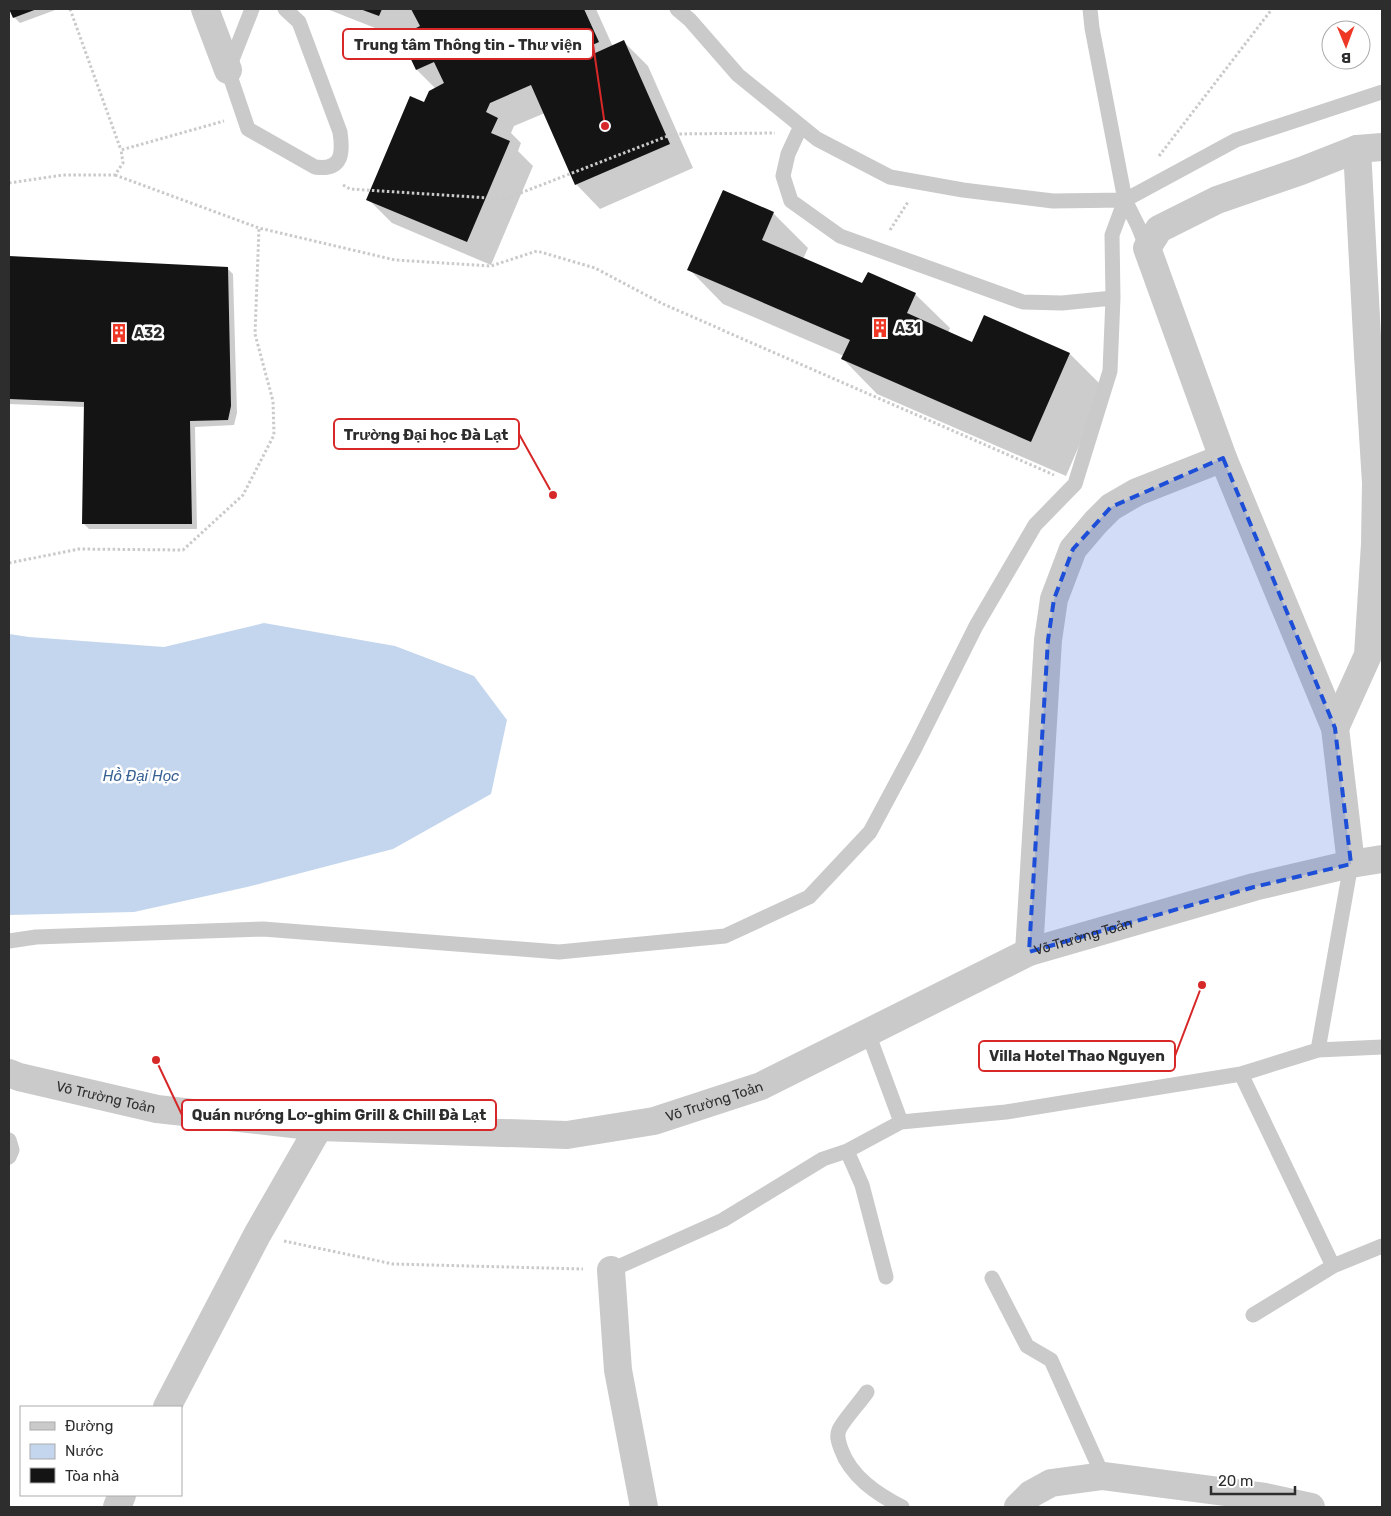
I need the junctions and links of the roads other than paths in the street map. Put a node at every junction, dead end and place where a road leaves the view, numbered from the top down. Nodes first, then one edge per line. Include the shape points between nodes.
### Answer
1 (205, 9) edge
2 (252, 9) edge
3 (285, 9) edge
4 (677, 9) edge
5 (1090, 9) edge
6 (228, 70) junction
7 (1382, 92) edge
8 (799, 129) junction
9 (1370, 148) edge
10 (1125, 200) junction
11 (1147, 248) junction
12 (1113, 298) junction
13 (1375, 355) edge
14 (1224, 458) junction
15 (1335, 728) junction
16 (1382, 859) edge
17 (1351, 864) junction
18 (9, 941) edge
19 (1030, 952) junction
20 (868, 1032) junction
21 (1382, 1047) edge
22 (1318, 1050) junction
23 (9, 1073) edge
24 (1241, 1074) junction
25 (901, 1122) junction
26 (319, 1127) junction
27 (9, 1140) edge
28 (847, 1151) junction
29 (9, 1157) edge
30 (1382, 1246) edge
31 (1333, 1266) junction
32 (611, 1270) joint
33 (886, 1277) dead end
34 (992, 1278) dead end
35 (1253, 1315) dead end
36 (867, 1392) dead end
37 (168, 1406) edge
38 (1103, 1476) junction
39 (644, 1507) edge
40 (902, 1507) edge
41 (1018, 1507) edge
42 (1311, 1507) edge

1 - 6 street
2 - 6 lane
3 - 6 lane via 299,22 340,132 343,150 337,162 326,169 316,167 248,129
4 - 8 lane via 738,75
5 - 10 lane
7 - 10 lane via 1236,140
8 - 10 lane via 890,177 963,190 1053,200
8 - 12 lane via 783,176 791,201 840,236 1023,302 1062,303
9 - 11 street via 1217,200 1159,229
9 - 13 street
10 - 11 lane
10 - 12 lane via 1112,235
11 - 14 street
12 - 18 lane via 1110,370 1075,484 1035,525 976,626 870,832 809,896 726,936 559,952 263,929 36,936
13 - 15 street via 1375,544 1368,655
14 - 15 street
14 - 19 street via 1137,492 1111,507 1073,549 1054,599 1048,640
15 - 17 street
16 - 17 street, Võ Trường Toản
17 - 19 street, Võ Trường Toản via 1254,887
17 - 22 lane
19 - 20 street, Võ Trường Toản
20 - 25 lane
20 - 26 street, Võ Trường Toản via 761,1086 654,1121 567,1135
21 - 22 lane
22 - 24 lane
23 - 26 street, Võ Trường Toản via 157,1109
24 - 25 lane via 1006,1112
24 - 31 lane
25 - 28 lane
26 - 37 street via 257,1235
27 - 29 lane via 12,1150
28 - 32 lane via 823,1159 723,1220
28 - 33 lane via 862,1186
30 - 31 lane
31 - 35 lane
32 - 39 street via 618,1370
34 - 38 lane via 1027,1346 1051,1360
36 - 40 lane via 839,1430 838,1440 855,1473
38 - 41 street via 1051,1483 1031,1494
38 - 42 street via 1264,1497

